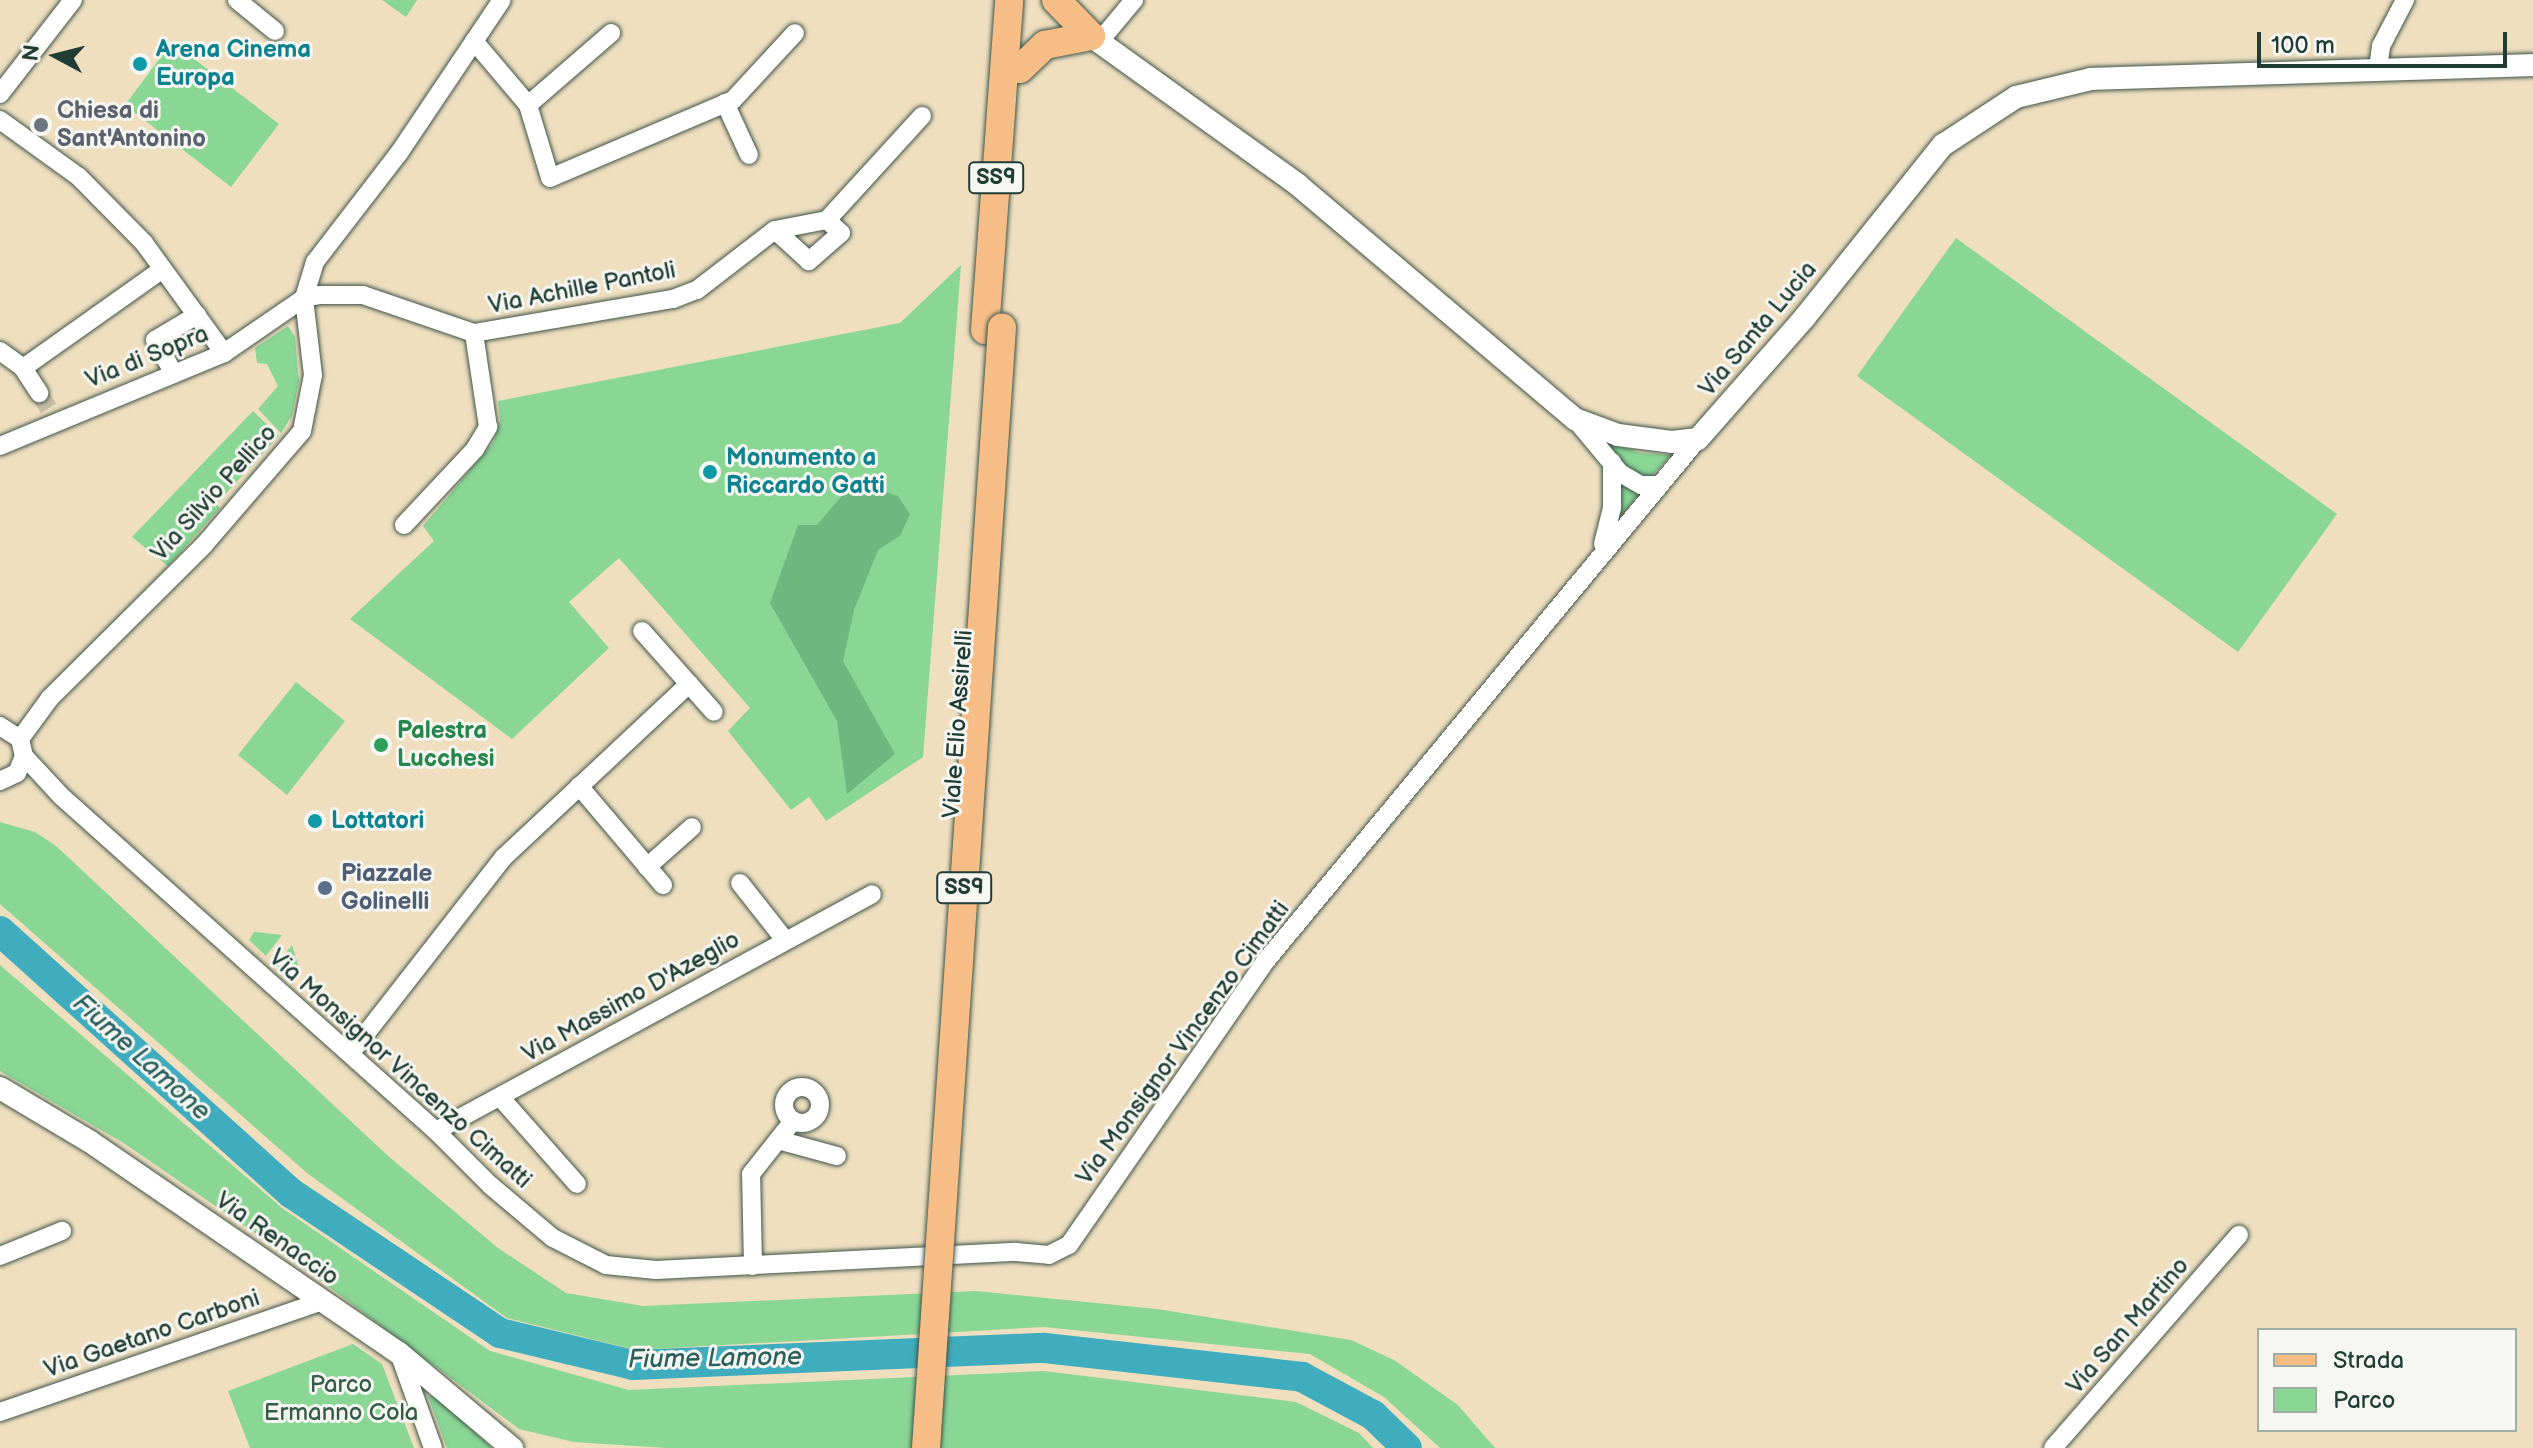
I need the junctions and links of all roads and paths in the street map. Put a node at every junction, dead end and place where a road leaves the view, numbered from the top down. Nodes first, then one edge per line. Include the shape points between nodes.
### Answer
1 (73, 0) edge
2 (237, 0) edge
3 (502, 0) edge
4 (1025, 0) edge
5 (1056, 0) edge
6 (1134, 0) edge
7 (2405, 0) edge
8 (1005, 9) edge
9 (275, 31) dead end
10 (611, 33) dead end
11 (795, 33) dead end
12 (1095, 39) junction
13 (474, 41) junction
14 (2533, 65) edge
15 (2378, 68) junction
16 (1020, 69) junction
17 (0, 94) edge
18 (725, 103) junction
19 (528, 105) junction
20 (922, 116) dead end
21 (0, 120) edge
22 (749, 155) dead end
23 (827, 220) junction
24 (775, 230) junction
25 (163, 269) junction
26 (304, 298) junction
27 (197, 315) junction
28 (994, 329) junction
29 (474, 333) junction
30 (0, 351) edge
31 (224, 353) junction
32 (23, 368) junction
33 (174, 374) junction
34 (39, 393) tunnel mouth
35 (1575, 419) junction
36 (1698, 439) junction
37 (0, 446) edge
38 (1612, 462) junction
39 (1656, 485) junction
40 (404, 525) dead end
41 (1602, 551) junction
42 (642, 631) dead end
43 (689, 684) junction
44 (714, 712) dead end
45 (13, 737) edge
46 (6, 779) edge
47 (579, 786) junction
48 (61, 796) junction
49 (692, 827) dead end
50 (647, 867) junction
51 (740, 883) dead end
52 (663, 885) dead end
53 (872, 894) dead end
54 (785, 940) junction
55 (350, 1054) junction
56 (0, 1088) edge
57 (500, 1097) junction
58 (793, 1121) dead end
59 (436, 1131) junction
60 (778, 1140) junction
61 (837, 1156) dead end
62 (577, 1184) dead end
63 (62, 1231) dead end
64 (2239, 1235) dead end
65 (0, 1256) edge
66 (753, 1266) junction
67 (320, 1302) junction
68 (399, 1353) junction
69 (0, 1412) edge
70 (433, 1448) edge
71 (512, 1448) edge
72 (908, 1448) edge
73 (926, 1448) edge
74 (2053, 1448) edge

1 - 17 street
2 - 9 street
3 - 13 street, Via Silvio Pellico
4 - 16 main road, Viale Elio Assirelli / SS9
5 - 12 main road
6 - 12 street
7 - 15 street via 2381,46
8 - 28 main road, Viale Elio Assirelli / SS9
10 - 19 street
11 - 18 street
12 - 16 main road via 1045,45
12 - 35 street via 1298,185
13 - 19 street
13 - 26 street, Via Silvio Pellico via 399,153 315,262
14 - 15 street, Via Santa Lucia
15 - 36 street, Via Santa Lucia via 2091,79 2016,97 1943,145 1805,317
16 - 28 main road, Viale Elio Assirelli / SS9
18 - 19 street via 550,178
18 - 22 street
20 - 23 street
21 - 25 street via 79,177
23 - 24 street, Via Achille Pantoli
23 - 24 street via 841,233 809,261
24 - 29 street, Via Achille Pantoli via 697,290 673,299
25 - 27 street
25 - 32 street
26 - 29 street, Via Achille Pantoli via 333,291 363,295
26 - 31 street, Via di Sopra
26 - 45 street, Via Silvio Pellico via 313,375 302,431 204,545
27 - 31 street
27 - 33 street via 155,340
28 - 72 main road, Viale Elio Assirelli / SS9
28 - 73 main road, Viale Elio Assirelli / SS9, bridge
29 - 40 street, Via Achille Pantoli via 488,427 475,449
30 - 32 street
31 - 33 street, Via di Sopra
32 - 34 street
33 - 37 street, Via di Sopra via 53,416
35 - 36 street via 1644,441
35 - 38 street
36 - 39 street, Via Monsignor Vincenzo Cimatti
38 - 39 street via 1628,479
38 - 41 street, Via Monsignor Vincenzo Cimatti via 1612,508
39 - 41 street, Via Monsignor Vincenzo Cimatti
41 - 66 street, Via Monsignor Vincenzo Cimatti via 1265,962 1069,1245 1049,1255 1016,1252
42 - 43 street
43 - 44 street
43 - 47 street
45 - 46 street, Via Monsignor Vincenzo Cimatti
45 - 48 street, Via Monsignor Vincenzo Cimatti
46 - 48 street, Via Monsignor Vincenzo Cimatti
47 - 50 street
47 - 55 street via 503,858
48 - 55 street, Via Monsignor Vincenzo Cimatti
49 - 50 street
50 - 52 street
51 - 54 street, Via Massimo D'Azeglio
53 - 54 street, Via Massimo D'Azeglio
54 - 57 street, Via Massimo D'Azeglio
55 - 59 street, Via Monsignor Vincenzo Cimatti
56 - 67 street, Via Renaccio via 89,1141
57 - 59 street, Via Massimo D'Azeglio
57 - 62 street
58 - 60 street
59 - 66 street, Via Monsignor Vincenzo Cimatti via 553,1238 606,1265 656,1270
60 - 61 street
60 - 66 street via 751,1174
63 - 65 street
64 - 74 street, Via San Martino
67 - 68 street, Via Renaccio
67 - 69 street, Via Gaetano Carboni
68 - 70 street
68 - 71 street, Via Renaccio

